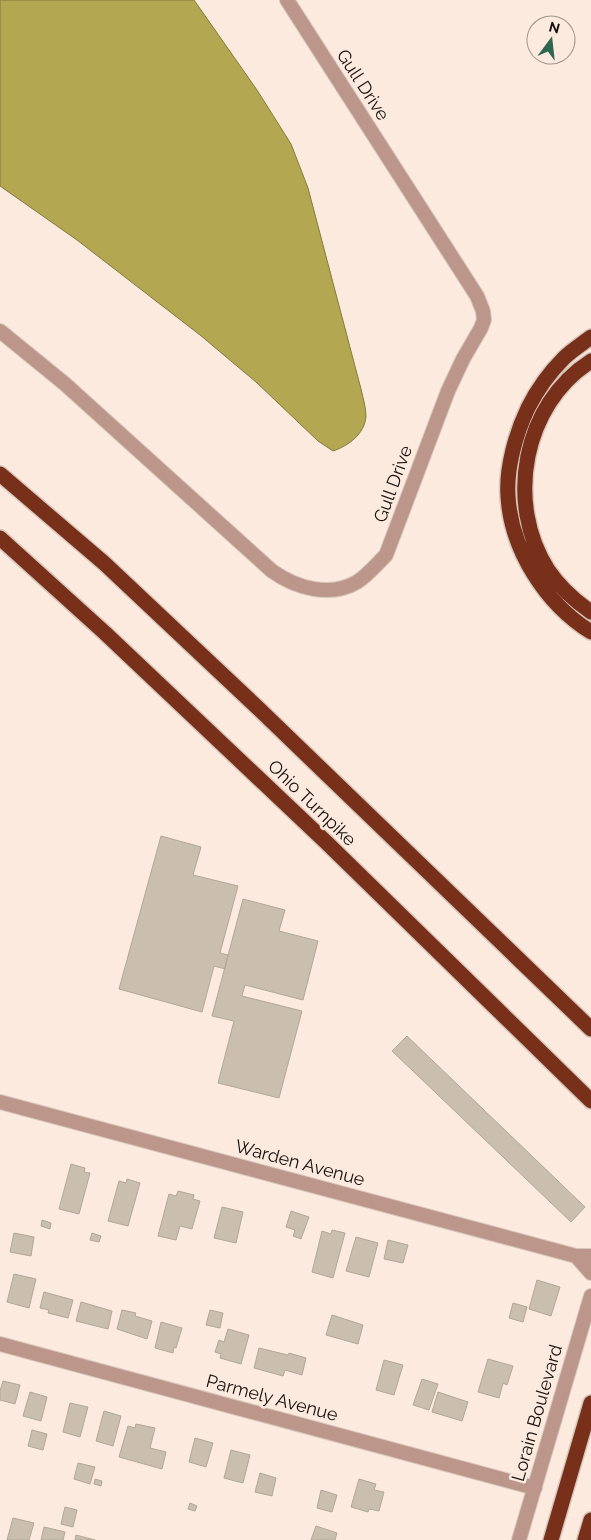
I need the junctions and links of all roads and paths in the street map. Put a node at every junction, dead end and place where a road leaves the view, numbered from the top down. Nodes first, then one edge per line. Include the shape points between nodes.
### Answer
1 (287, 0) edge
2 (0, 331) edge
3 (591, 337) edge
4 (591, 362) edge
5 (0, 474) edge
6 (0, 538) edge
7 (591, 612) edge
8 (591, 632) edge
9 (591, 1030) edge
10 (591, 1101) edge
11 (0, 1102) edge
12 (576, 1256) junction
13 (591, 1256) edge
14 (591, 1273) edge
15 (591, 1296) edge
16 (0, 1344) edge
17 (591, 1403) edge
18 (534, 1488) junction
19 (591, 1520) edge
20 (519, 1540) edge
21 (551, 1540) edge
22 (585, 1540) edge

1 - 2 street, Gull Drive via 477,296 483,311 482,328 448,391 386,555 368,574 344,587 317,589 286,580
3 - 8 highway via 565,357 528,407 517,438 508,483 510,515 523,554 557,604
4 - 7 highway via 565,382 537,424 528,451 524,485 536,547 548,570 579,604
5 - 9 highway, Ohio Turnpike via 104,563
6 - 10 highway, Ohio Turnpike via 328,843
11 - 12 street, Warden Avenue
12 - 13 street, Warden Avenue
12 - 14 street
15 - 18 street, Lorain Boulevard
16 - 18 street, Parmely Avenue
17 - 21 highway
18 - 20 street, Lorain Boulevard
19 - 22 highway

